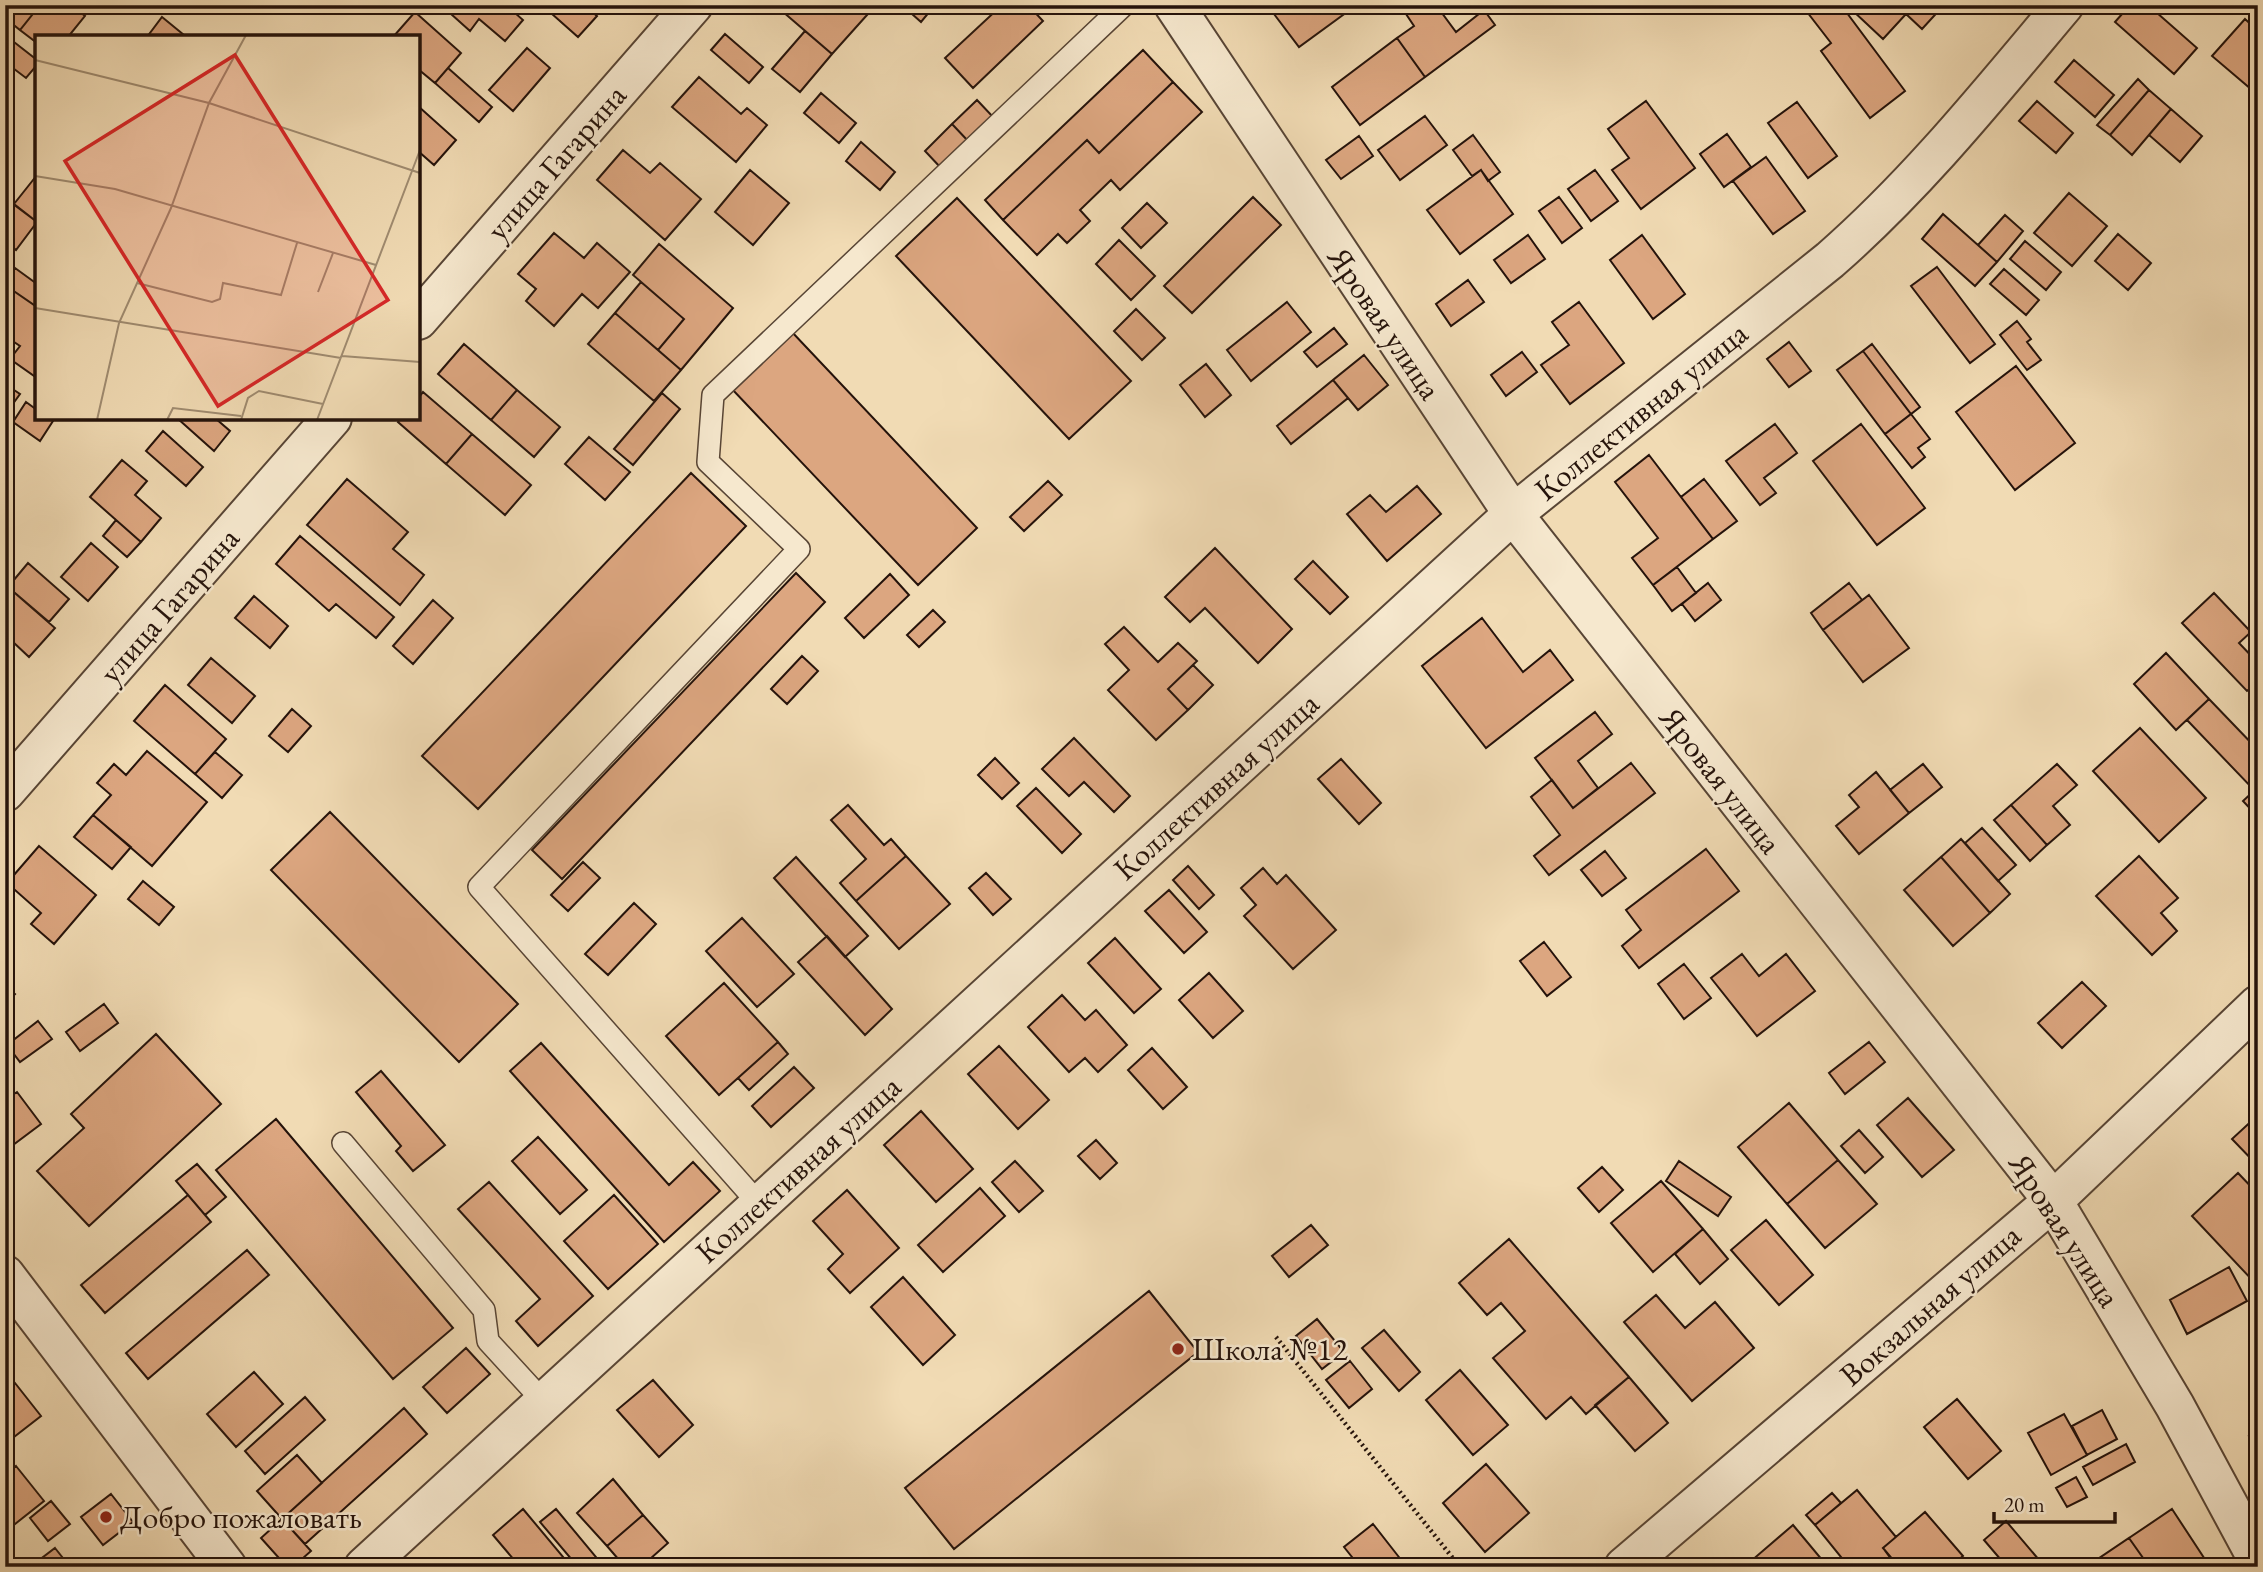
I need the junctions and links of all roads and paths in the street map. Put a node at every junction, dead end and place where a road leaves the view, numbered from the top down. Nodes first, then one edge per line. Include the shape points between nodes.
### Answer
1 (693, 5) edge
2 (1124, 5) edge
3 (1174, 5) edge
4 (2064, 5) edge
5 (420, 318) edge
6 (330, 420) edge
7 (1513, 514) junction
8 (5, 792) edge
9 (2258, 1005) edge
10 (343, 1143) dead end
11 (2053, 1201) junction
12 (759, 1205) junction
13 (5, 1275) edge
14 (1276, 1337) dead end
15 (544, 1402) junction
16 (2258, 1560) edge
17 (227, 1567) edge
18 (364, 1567) edge
19 (1460, 1567) edge
20 (1625, 1567) edge

1 - 5 street, улица Гагарина
2 - 12 lane via 713,395 708,462 799,550 479,887
3 - 7 street, Яровая улица
4 - 7 street, Коллективная улица via 1872,224
6 - 8 street, улица Гагарина
7 - 11 street, Яровая улица
7 - 12 street, Коллективная улица
9 - 11 street, Вокзальная улица
10 - 15 lane via 484,1310 488,1341
11 - 16 street, Яровая улица via 2175,1405
11 - 20 street, Вокзальная улица
12 - 15 street, Коллективная улица
13 - 17 street
14 - 19 path
15 - 18 street, Коллективная улица

